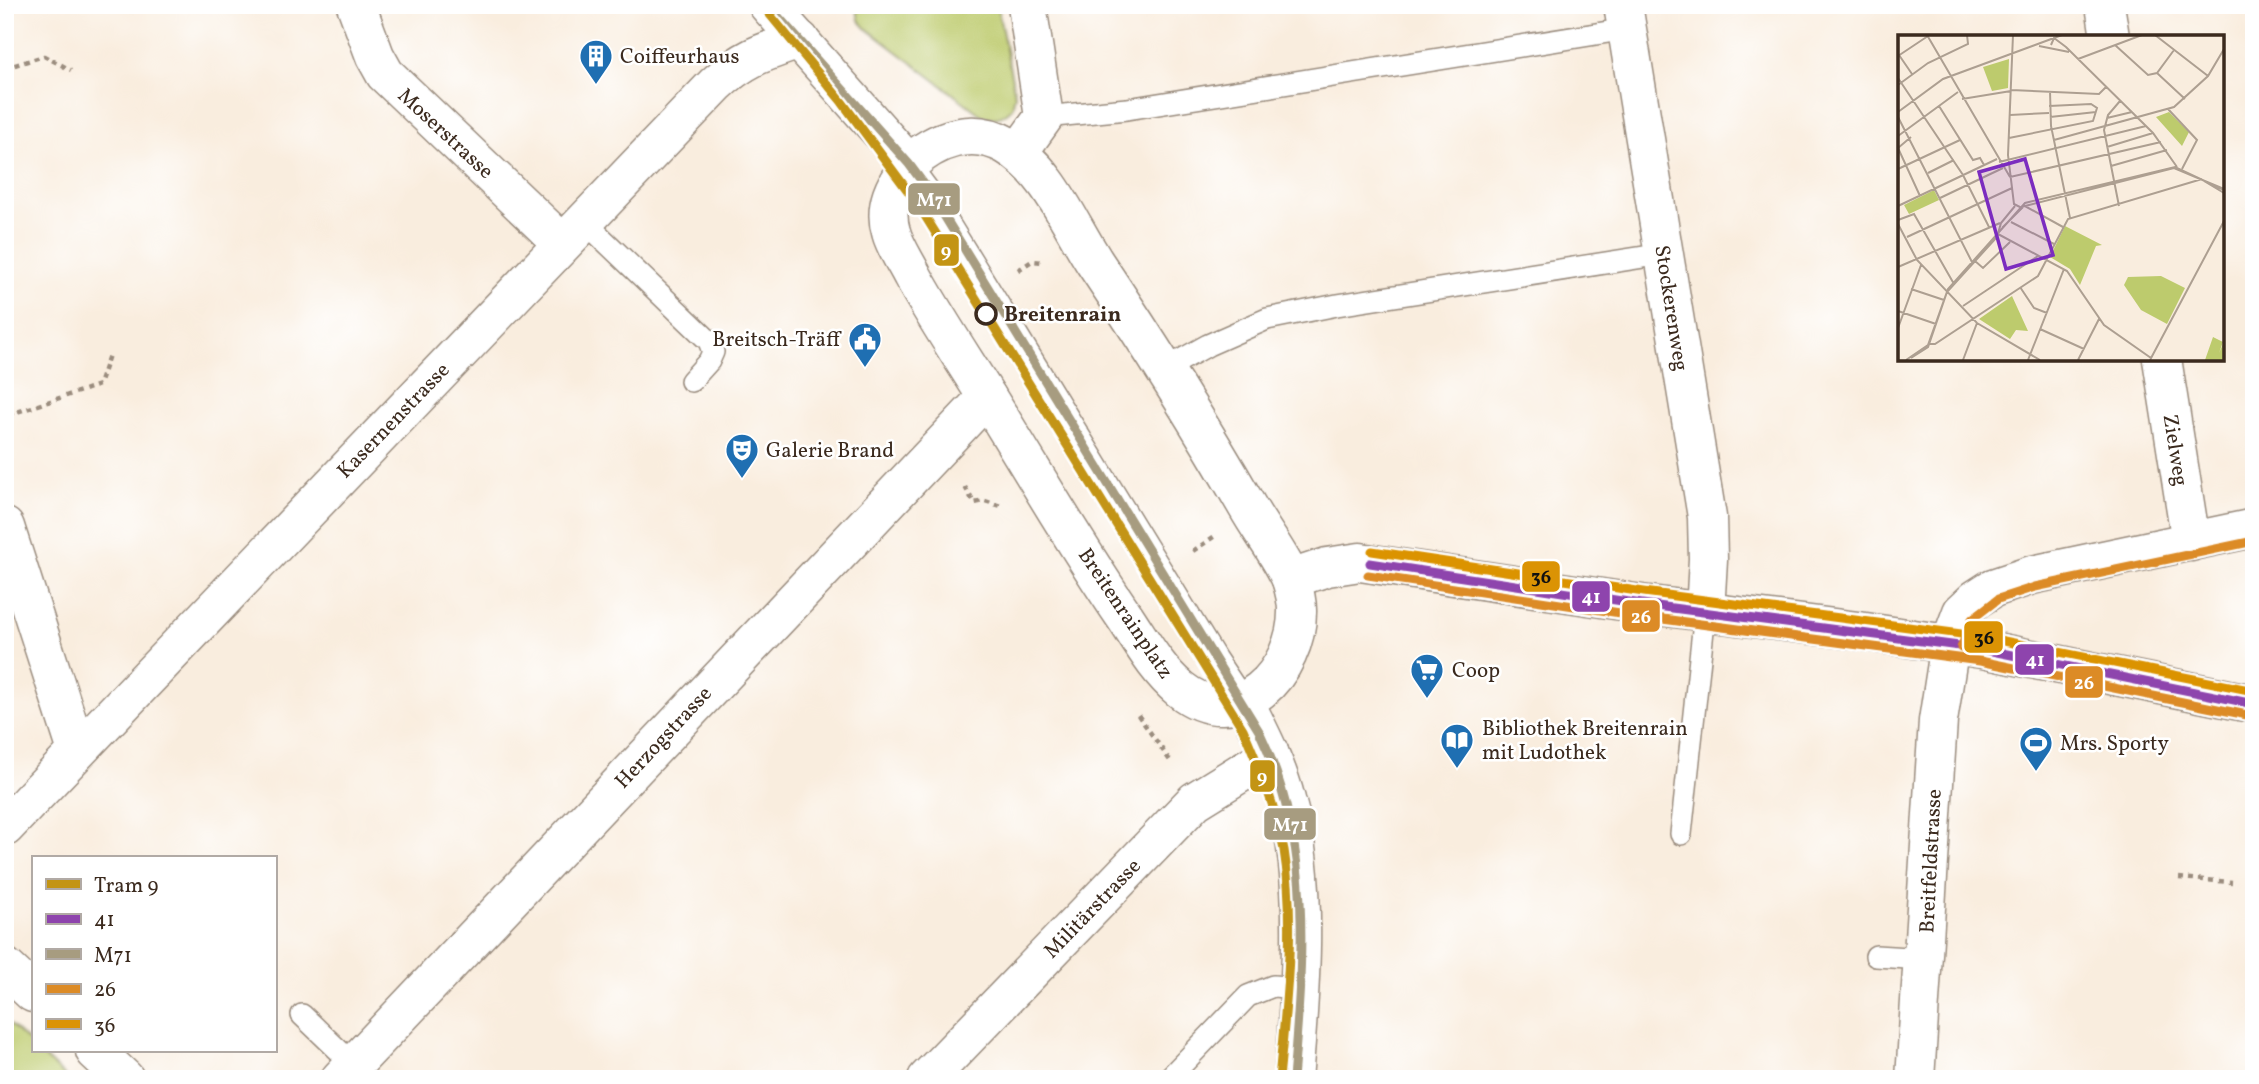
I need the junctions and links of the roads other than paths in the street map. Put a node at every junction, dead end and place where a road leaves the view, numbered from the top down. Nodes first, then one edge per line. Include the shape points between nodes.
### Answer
1 (356, 5) edge
2 (768, 5) edge
3 (1027, 5) edge
4 (2105, 5) edge
5 (1625, 17) edge
6 (2110, 35) edge
7 (800, 40) junction
8 (1044, 117) junction
9 (1018, 153) junction
10 (909, 164) junction
11 (573, 232) junction
12 (1663, 254) junction
13 (2162, 360) edge
14 (1165, 369) junction
15 (691, 381) dead end
16 (987, 397) junction
17 (5, 527) edge
18 (2254, 528) edge
19 (2191, 542) junction
20 (1291, 579) junction
21 (1705, 612) junction
22 (1950, 644) junction
23 (1244, 701) junction
24 (2254, 704) edge
25 (77, 751) junction
26 (1269, 752) junction
27 (5, 827) edge
28 (1681, 834) dead end
29 (1876, 956) dead end
30 (1924, 959) junction
31 (5, 967) edge
32 (1299, 988) junction
33 (32, 992) edge
34 (302, 1015) dead end
35 (96, 1052) edge
36 (347, 1072) edge
37 (125, 1079) edge
38 (927, 1079) edge
39 (1168, 1079) edge
40 (1293, 1079) edge
41 (1916, 1079) edge

1 - 11 street, Moserstrasse via 385,74
2 - 7 street
3 - 8 street
4 - 6 street
5 - 8 lane via 1127,109
5 - 12 street, Stockerenweg
7 - 10 street
7 - 11 street, Kasernenstrasse via 756,54 733,68
8 - 9 street
9 - 10 street, Breitenrainplatz via 994,139 967,136 942,141
9 - 14 street, Breitenrainplatz via 1044,181
10 - 16 street, Breitenrainplatz via 890,200 892,235
10 - 23 lane
11 - 15 lane via 709,341 713,352 709,361
11 - 25 street, Kasernenstrasse
12 - 14 lane via 1267,319
12 - 21 street, Stockerenweg via 1707,517
13 - 19 street, Zielweg
14 - 20 street, Breitenrainplatz
16 - 23 street, Breitenrainplatz via 1157,665 1180,689 1205,704 1227,706
16 - 36 street, Herzogstrasse
17 - 25 street
18 - 19 street, Breitfeldstrasse
19 - 22 street, Breitfeldstrasse via 2032,575 1993,588 1962,612
20 - 21 street via 1360,562
20 - 23 street, Breitenrainplatz via 1297,617 1287,655 1264,689
21 - 22 street
21 - 28 lane
22 - 24 street
22 - 30 street, Breitfeldstrasse via 1938,721
23 - 26 street
25 - 27 street, Kasernenstrasse
26 - 32 street via 1287,802 1297,850
26 - 38 street, Militärstrasse via 1195,801
29 - 30 lane
30 - 41 street, Breitfeldstrasse
31 - 33 street
32 - 39 lane via 1273,986 1248,996
32 - 40 street
34 - 36 lane
35 - 37 street

